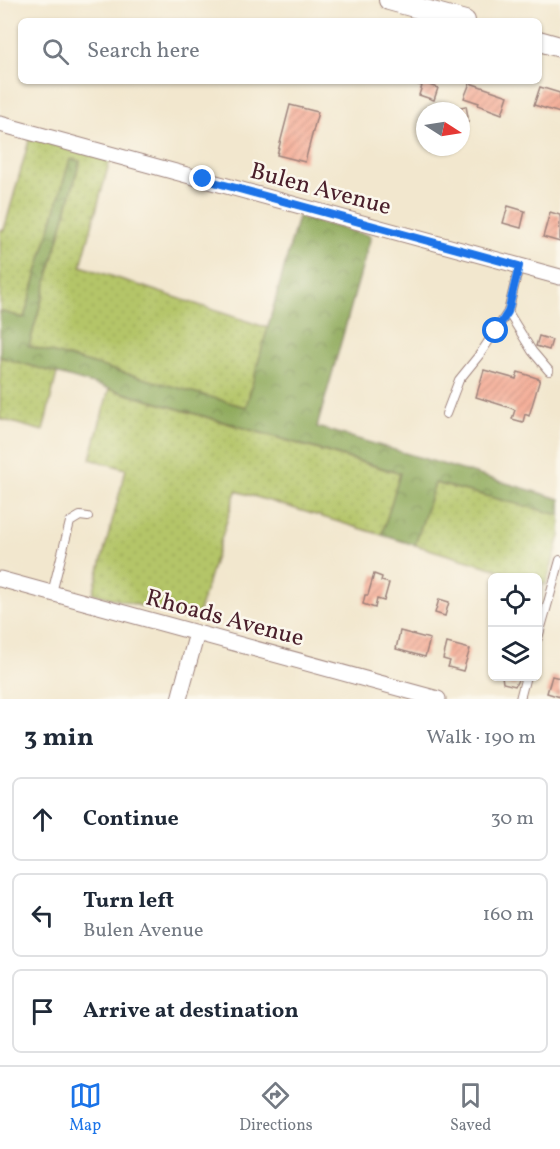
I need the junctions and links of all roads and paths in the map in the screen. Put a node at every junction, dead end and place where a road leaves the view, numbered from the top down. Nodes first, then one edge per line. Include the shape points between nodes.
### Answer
1 (388, 0) edge
2 (454, 18) edge
3 (542, 42) edge
4 (560, 47) edge
5 (0, 124) edge
6 (519, 266) junction
7 (560, 277) edge
8 (508, 312) junction
9 (549, 371) dead end
10 (446, 414) dead end
11 (88, 517) dead end
12 (560, 560) edge
13 (0, 579) edge
14 (52, 593) junction
15 (540, 627) edge
16 (197, 633) junction
17 (525, 681) edge
18 (179, 699) edge
19 (438, 699) edge
20 (520, 699) edge

1 - 2 street
3 - 4 street
5 - 6 street, Bulen Avenue
6 - 7 street, Bulen Avenue
6 - 8 lane
8 - 9 lane
8 - 10 lane via 459,380
11 - 14 lane via 80,516 70,522
12 - 15 lane
13 - 14 street, Rhoads Avenue
14 - 16 street, Rhoads Avenue
16 - 18 street
16 - 19 street, Rhoads Avenue
17 - 20 lane

